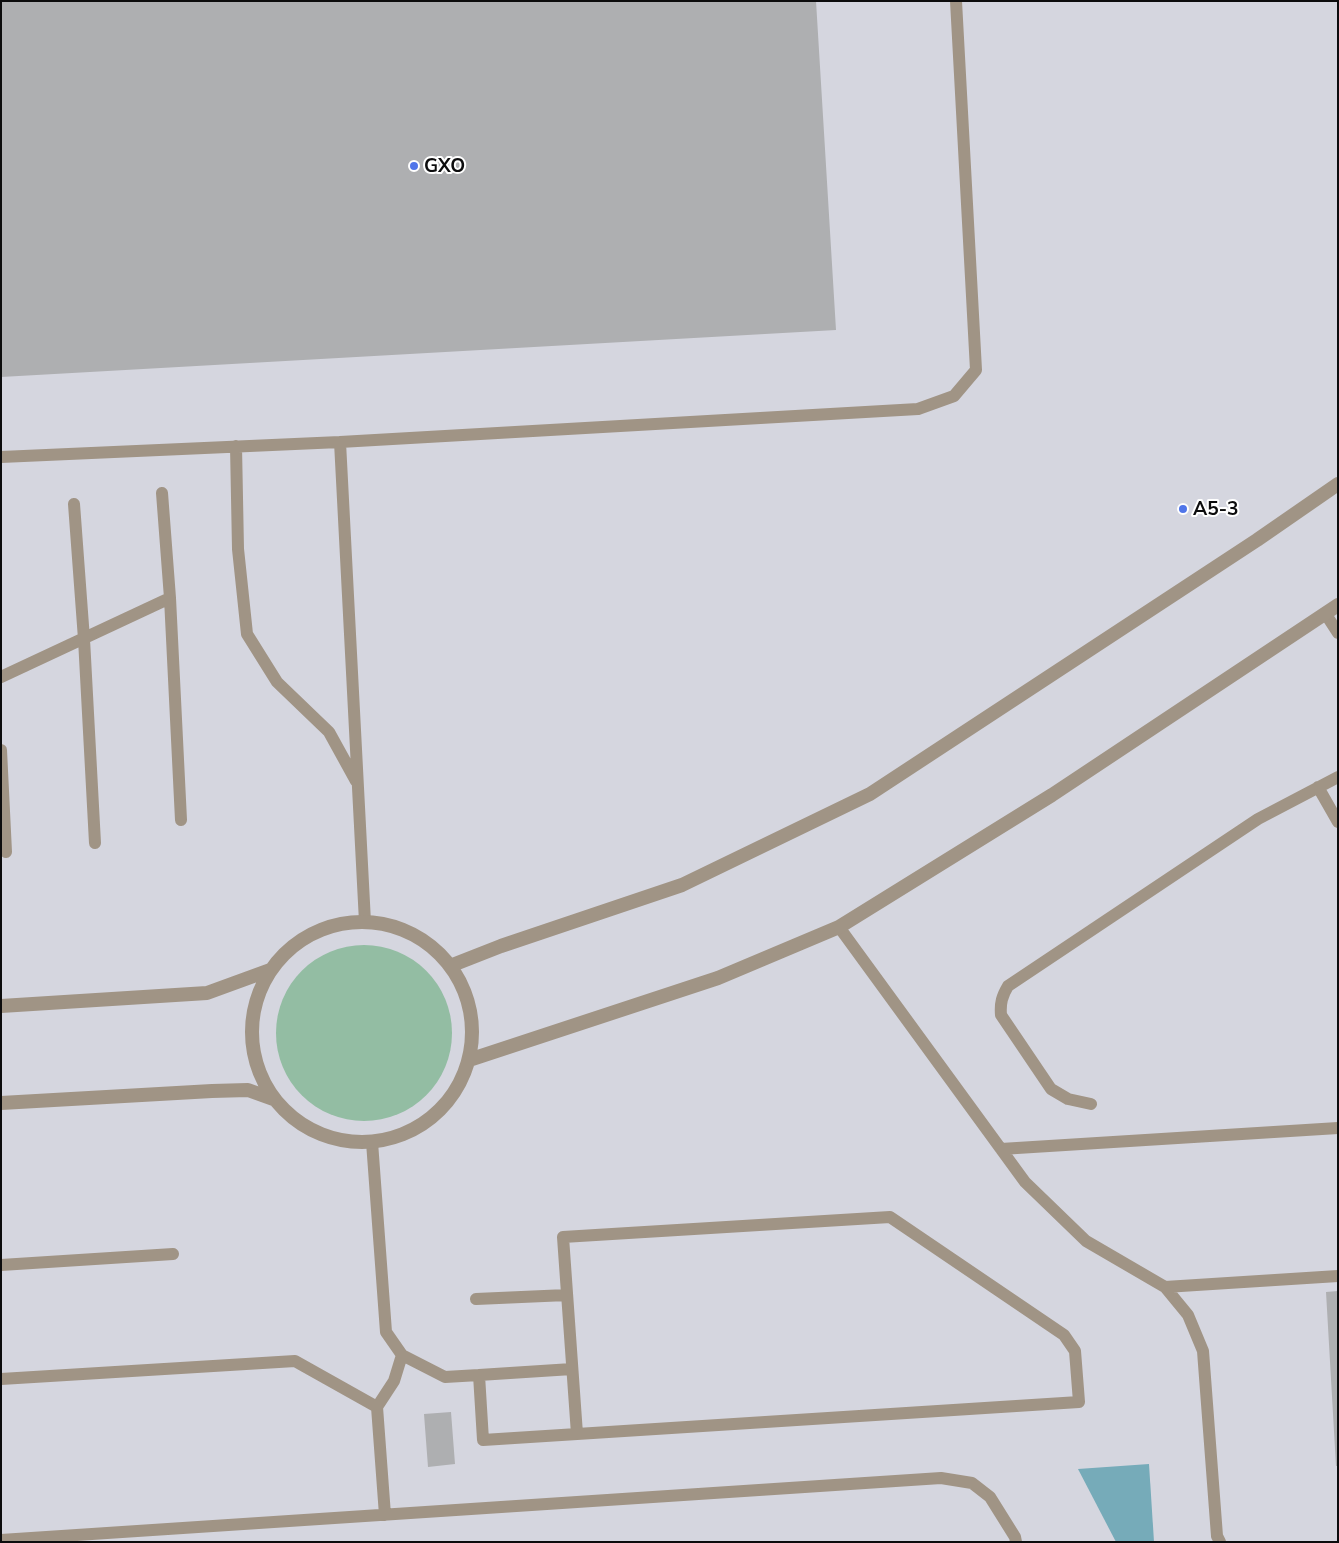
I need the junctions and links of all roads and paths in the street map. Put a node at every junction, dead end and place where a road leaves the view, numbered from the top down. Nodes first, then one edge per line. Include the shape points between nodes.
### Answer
1 (956, 1) edge
2 (340, 442) junction
3 (236, 446) junction
4 (1, 456) edge
5 (1338, 484) edge
6 (162, 493) dead end
7 (74, 504) dead end
8 (170, 598) junction
9 (1338, 605) edge
10 (1325, 613) junction
11 (1338, 633) edge
12 (84, 639) junction
13 (1, 677) edge
14 (1, 750) edge
15 (1338, 777) edge
16 (358, 786) junction
17 (1318, 787) junction
18 (181, 820) dead end
19 (1338, 822) edge
20 (95, 843) dead end
21 (6, 852) dead end
22 (365, 922) junction
23 (839, 927) junction
24 (450, 966) junction
25 (270, 970) junction
26 (1, 1006) edge
27 (469, 1060) junction
28 (273, 1098) junction
29 (1, 1103) edge
30 (1090, 1104) dead end
31 (1338, 1128) edge
32 (372, 1142) junction
33 (1001, 1149) junction
34 (173, 1254) dead end
35 (1, 1265) edge
36 (1338, 1276) edge
37 (1165, 1287) junction
38 (567, 1296) junction
39 (476, 1299) dead end
40 (402, 1355) junction
41 (572, 1369) junction
42 (479, 1375) junction
43 (1, 1379) edge
44 (377, 1408) junction
45 (576, 1434) junction
46 (385, 1515) junction
47 (1, 1540) edge
48 (1016, 1542) edge
49 (1220, 1542) edge

1 - 2 lane via 976,370 954,396 918,409
2 - 3 lane
2 - 16 lane
3 - 4 lane
3 - 16 lane via 238,549 247,634 277,682 329,732
5 - 24 street via 870,794 682,886
6 - 8 lane
7 - 12 lane
8 - 12 lane
8 - 18 lane
9 - 10 street
10 - 11 lane
10 - 23 street via 1043,800
12 - 13 lane
12 - 20 lane
14 - 21 lane
15 - 17 lane
16 - 22 lane
17 - 19 lane
17 - 30 lane via 1258,819 1008,986 1002,996 1001,1015 1051,1089 1068,1099
22 - 24 street via 398,927 427,943
22 - 25 street via 328,927 295,944
23 - 27 street via 718,978
23 - 33 lane
24 - 27 street via 466,995 472,1027
25 - 26 street via 207,993
25 - 28 street via 255,1002 250,1035 257,1068
27 - 32 street via 456,1091 433,1116 405,1134
28 - 29 street via 248,1090
28 - 32 street via 293,1119 317,1134 344,1142
31 - 33 lane
32 - 40 lane via 386,1332
33 - 37 lane via 1025,1182 1086,1241
34 - 35 lane
36 - 37 lane
37 - 49 lane via 1188,1315 1203,1351
38 - 39 lane
38 - 41 lane
38 - 45 lane via 563,1237 890,1217 1064,1335 1075,1351 1079,1402
40 - 42 lane via 445,1377
40 - 44 lane via 394,1381
41 - 42 lane
41 - 45 lane
42 - 45 lane via 483,1440
43 - 44 lane via 295,1361
44 - 46 lane
46 - 47 lane
46 - 48 lane via 941,1478 972,1483 990,1497

